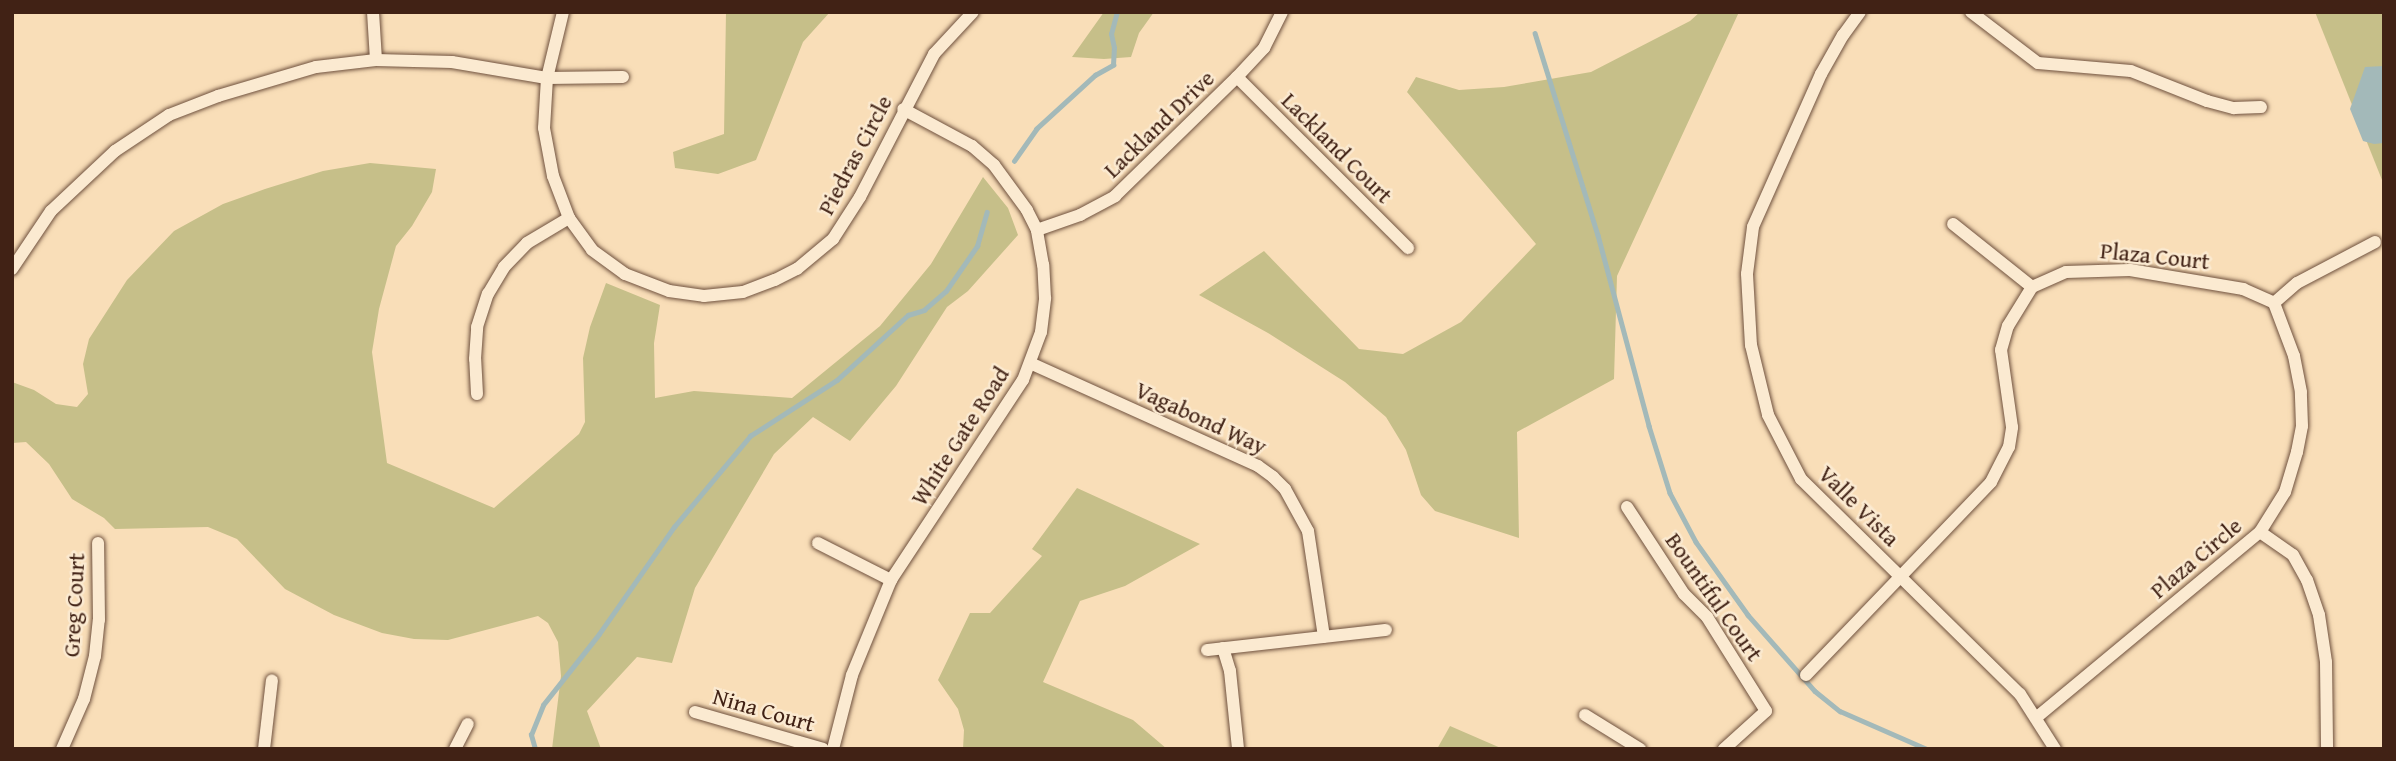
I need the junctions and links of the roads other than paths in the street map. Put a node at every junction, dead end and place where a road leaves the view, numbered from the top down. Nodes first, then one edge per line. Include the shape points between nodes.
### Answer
1 (373, 12) edge
2 (563, 12) edge
3 (973, 12) edge
4 (1282, 12) edge
5 (1860, 12) edge
6 (1971, 12) edge
7 (376, 60) junction
8 (623, 77) dead end
9 (1237, 77) junction
10 (547, 78) junction
11 (2261, 107) dead end
12 (903, 109) junction
13 (569, 218) junction
14 (1953, 224) dead end
15 (1037, 230) junction
16 (2375, 242) dead end
17 (1408, 248) dead end
18 (12, 269) edge
19 (2032, 287) junction
20 (2274, 303) junction
21 (1030, 363) junction
22 (477, 394) dead end
23 (1628, 507) dead end
24 (2260, 532) junction
25 (98, 543) dead end
26 (818, 543) dead end
27 (1902, 578) junction
28 (891, 580) junction
29 (1386, 630) dead end
30 (1324, 637) junction
31 (1223, 648) junction
32 (1207, 650) dead end
33 (1807, 675) dead end
34 (272, 680) dead end
35 (695, 712) dead end
36 (1586, 715) dead end
37 (2037, 716) junction
38 (468, 724) dead end
39 (62, 749) edge
40 (264, 749) edge
41 (455, 749) edge
42 (823, 749) edge
43 (833, 749) edge
44 (1238, 749) edge
45 (1640, 749) edge
46 (1724, 749) edge
47 (2055, 749) edge
48 (2327, 749) edge

1 - 7 street
2 - 10 street, Piedras Circle
3 - 12 street, Piedras Circle via 934,54
4 - 9 street, Lackland Drive via 1264,48
5 - 27 street, Valle Vista via 1821,75 1753,227 1747,274 1751,345 1768,415 1801,479
6 - 11 street via 2038,63 2131,71 2207,102
7 - 10 street via 452,62
7 - 18 street via 316,67 169,115 82,180 51,211
8 - 10 street
9 - 15 street, Lackland Drive via 1115,196
9 - 17 street, Lackland Court
10 - 13 street, Piedras Circle via 544,128 553,176
12 - 13 street, Piedras Circle via 860,197 833,239 797,269 743,292 704,296 669,291 625,274 592,250
12 - 15 street, White Gate Road via 972,146 994,165
13 - 22 street via 527,243 504,267 488,294 478,327
14 - 19 street
15 - 21 street, White Gate Road via 1045,298 1041,332
16 - 20 street via 2297,284
19 - 20 street, Plaza Court via 2066,272 2130,270 2242,289
19 - 27 street via 2008,326 2001,350 2012,427 2003,463 1991,482
20 - 24 street, Plaza Circle via 2294,356 2302,426 2285,492
21 - 28 street, White Gate Road via 1010,402
21 - 30 street, Vagabond Way via 1258,466 1273,477 1285,489 1308,531
23 - 46 street, Bountiful Court via 1684,594 1707,617 1766,711
24 - 37 street, Plaza Circle
24 - 48 street via 2293,555 2319,615 2326,662
25 - 39 street, Greg Court via 95,656 84,699
26 - 28 street
27 - 33 street
27 - 37 street, Valle Vista
28 - 43 street, White Gate Road via 852,675
29 - 30 street
30 - 31 street
31 - 32 street
31 - 44 street via 1230,671
34 - 40 street
35 - 42 street, Nina Court
36 - 45 street
37 - 47 street, Valle Vista
38 - 41 street

